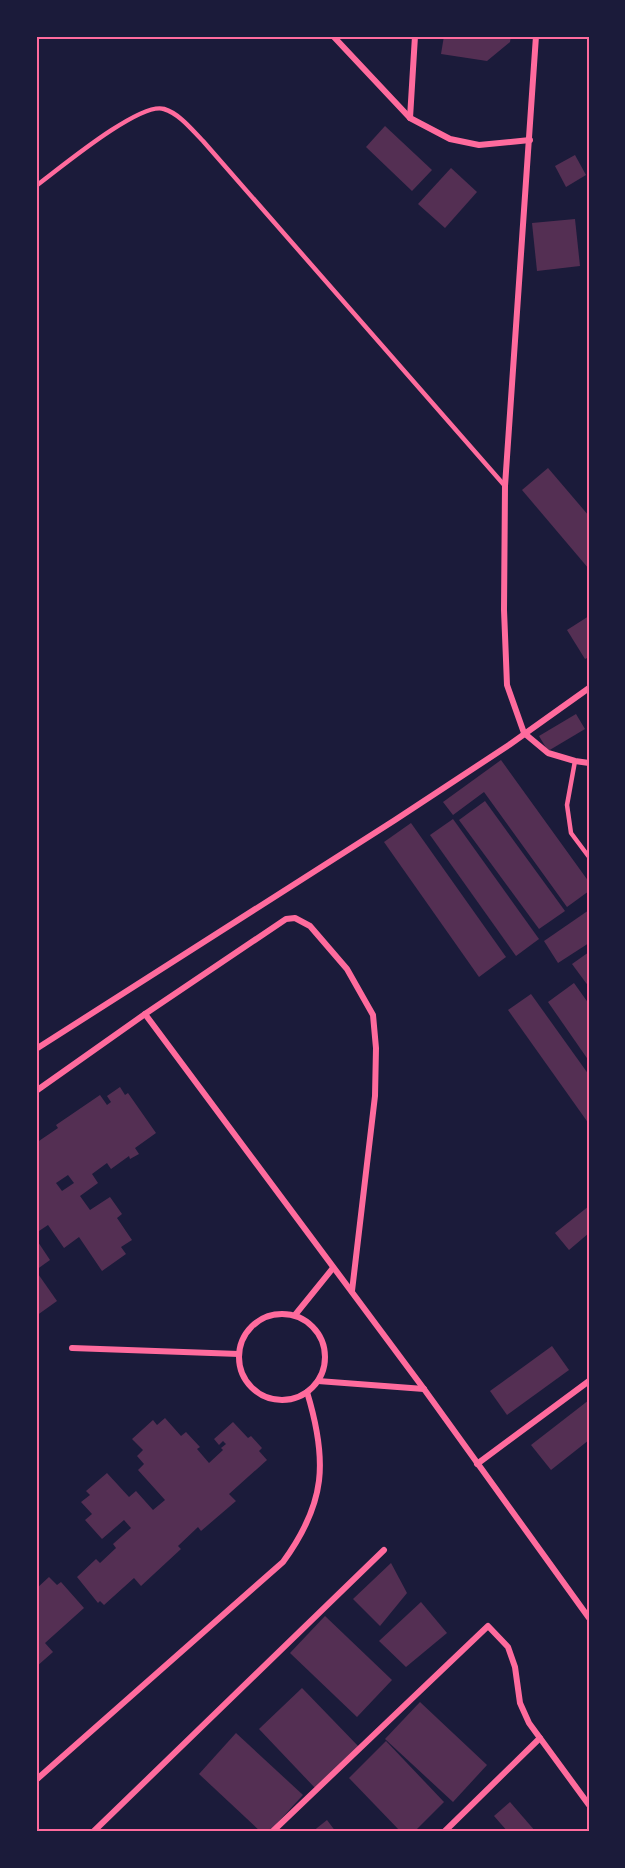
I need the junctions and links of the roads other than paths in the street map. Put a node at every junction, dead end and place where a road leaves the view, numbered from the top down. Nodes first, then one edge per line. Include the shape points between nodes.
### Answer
1 (333, 36) edge
2 (415, 36) edge
3 (536, 36) edge
4 (410, 118) junction
5 (530, 140) junction
6 (36, 186) edge
7 (505, 486) junction
8 (589, 688) edge
9 (524, 733) junction
10 (575, 761) junction
11 (589, 763) edge
12 (589, 857) edge
13 (145, 1014) junction
14 (36, 1049) edge
15 (36, 1091) edge
16 (333, 1268) junction
17 (352, 1292) junction
18 (295, 1315) junction
19 (72, 1348) dead end
20 (239, 1354) junction
21 (318, 1381) junction
22 (589, 1381) edge
23 (424, 1389) junction
24 (307, 1392) junction
25 (477, 1464) junction
26 (384, 1550) dead end
27 (589, 1618) edge
28 (540, 1738) junction
29 (36, 1780) edge
30 (589, 1805) edge
31 (93, 1832) edge
32 (272, 1832) edge
33 (444, 1832) edge

1 - 4 street
2 - 4 street
3 - 5 street
4 - 5 street via 450,139 479,145
5 - 7 street
6 - 7 lane via 131,117 163,108 178,117
7 - 9 street via 507,686
8 - 9 street
9 - 10 street via 548,753
9 - 14 street
10 - 11 street
10 - 12 lane via 567,805 571,832
13 - 15 street
13 - 16 street
13 - 17 street via 286,919 296,918 310,926 347,969 373,1015 376,1048 375,1096
16 - 17 street
16 - 18 street
17 - 23 street
18 - 20 street via 282,1313 258,1320 248,1329
18 - 21 street via 307,1321 323,1343 324,1362
19 - 20 street
20 - 24 street via 246,1380 267,1397 281,1400
21 - 23 street
21 - 24 street
22 - 25 street
23 - 25 street
24 - 29 street via 321,1452 312,1514 301,1538 284,1562
25 - 27 street
26 - 31 street
28 - 30 street
28 - 32 street via 520,1702 508,1647 488,1626
28 - 33 street

